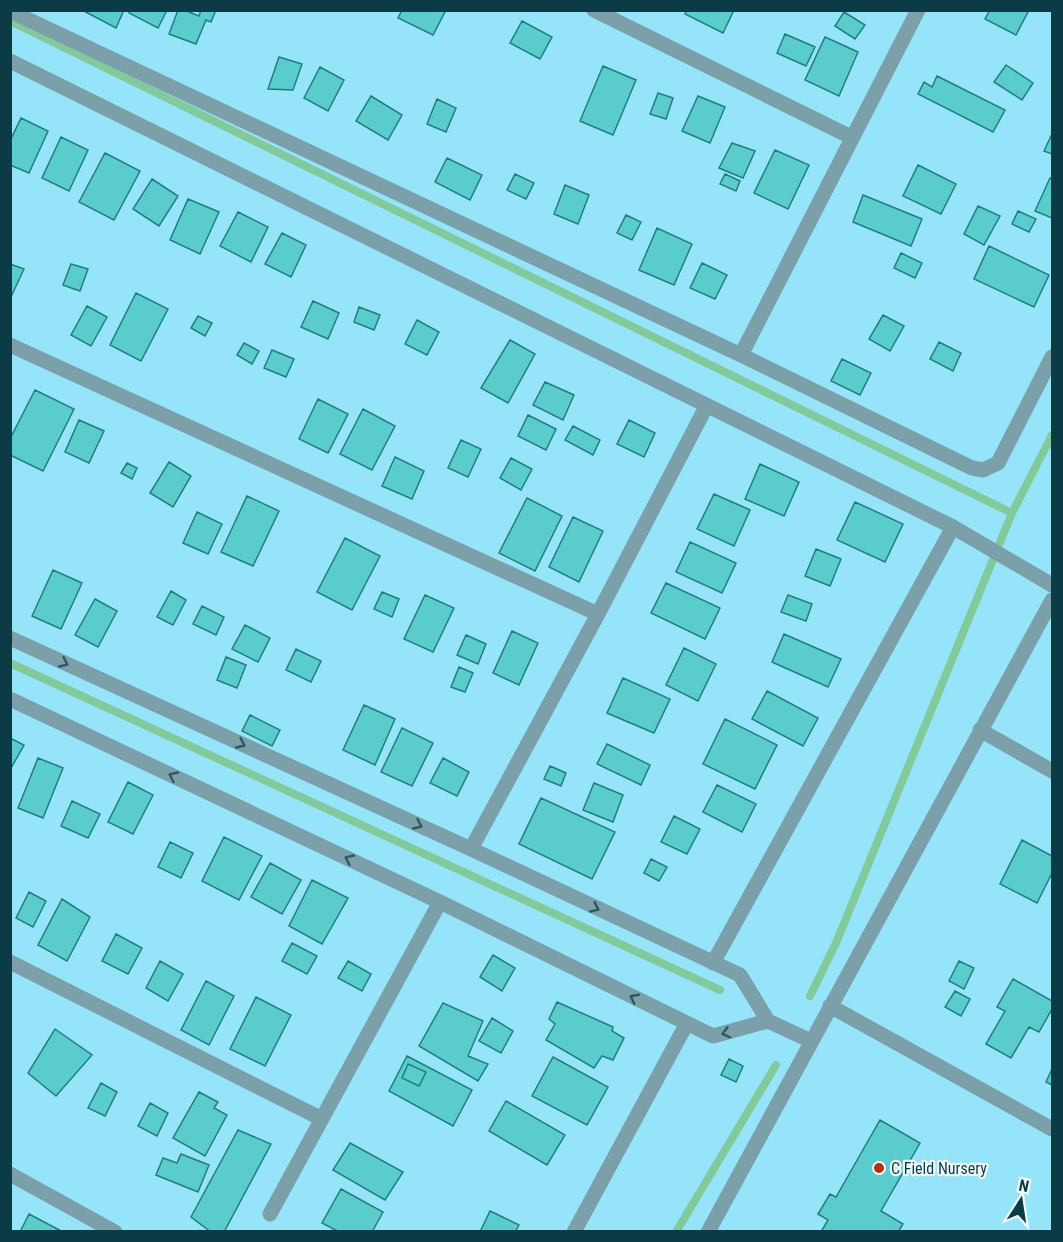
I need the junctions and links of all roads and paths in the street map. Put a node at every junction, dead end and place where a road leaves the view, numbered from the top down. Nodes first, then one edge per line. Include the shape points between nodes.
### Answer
1 (594, 10) edge
2 (918, 10) edge
3 (10, 11) edge
4 (34, 16) edge
5 (10, 61) edge
6 (851, 137) junction
7 (10, 345) edge
8 (741, 355) junction
9 (1053, 357) edge
10 (706, 407) junction
11 (953, 527) junction
12 (1049, 583) edge
13 (1053, 600) edge
14 (598, 614) junction
15 (10, 639) edge
16 (10, 699) edge
17 (980, 730) junction
18 (1053, 771) edge
19 (471, 849) junction
20 (440, 902) junction
21 (10, 962) edge
22 (713, 963) junction
23 (830, 1006) junction
24 (768, 1022) junction
25 (686, 1025) junction
26 (811, 1041) junction
27 (322, 1119) junction
28 (1053, 1129) edge
29 (10, 1174) edge
30 (270, 1214) dead end
31 (115, 1232) edge
32 (574, 1232) edge
33 (708, 1232) edge

1 - 6 street
2 - 6 street
3 - 4 street
4 - 8 street
5 - 10 street
6 - 8 street
7 - 14 street
8 - 9 street via 983,470 998,463
10 - 11 street
10 - 14 street
11 - 12 street
11 - 22 street
13 - 17 street
14 - 19 street
15 -> 19 street
20 -> 16 street
17 - 18 street
17 - 23 street
19 -> 22 street
25 -> 20 street
20 - 27 street
21 - 27 street
22 - 24 street via 740,975
23 - 26 street
23 - 28 street
24 -> 25 street via 713,1036
24 - 26 street
25 - 32 street
26 - 33 street
27 - 30 street
29 - 31 street

